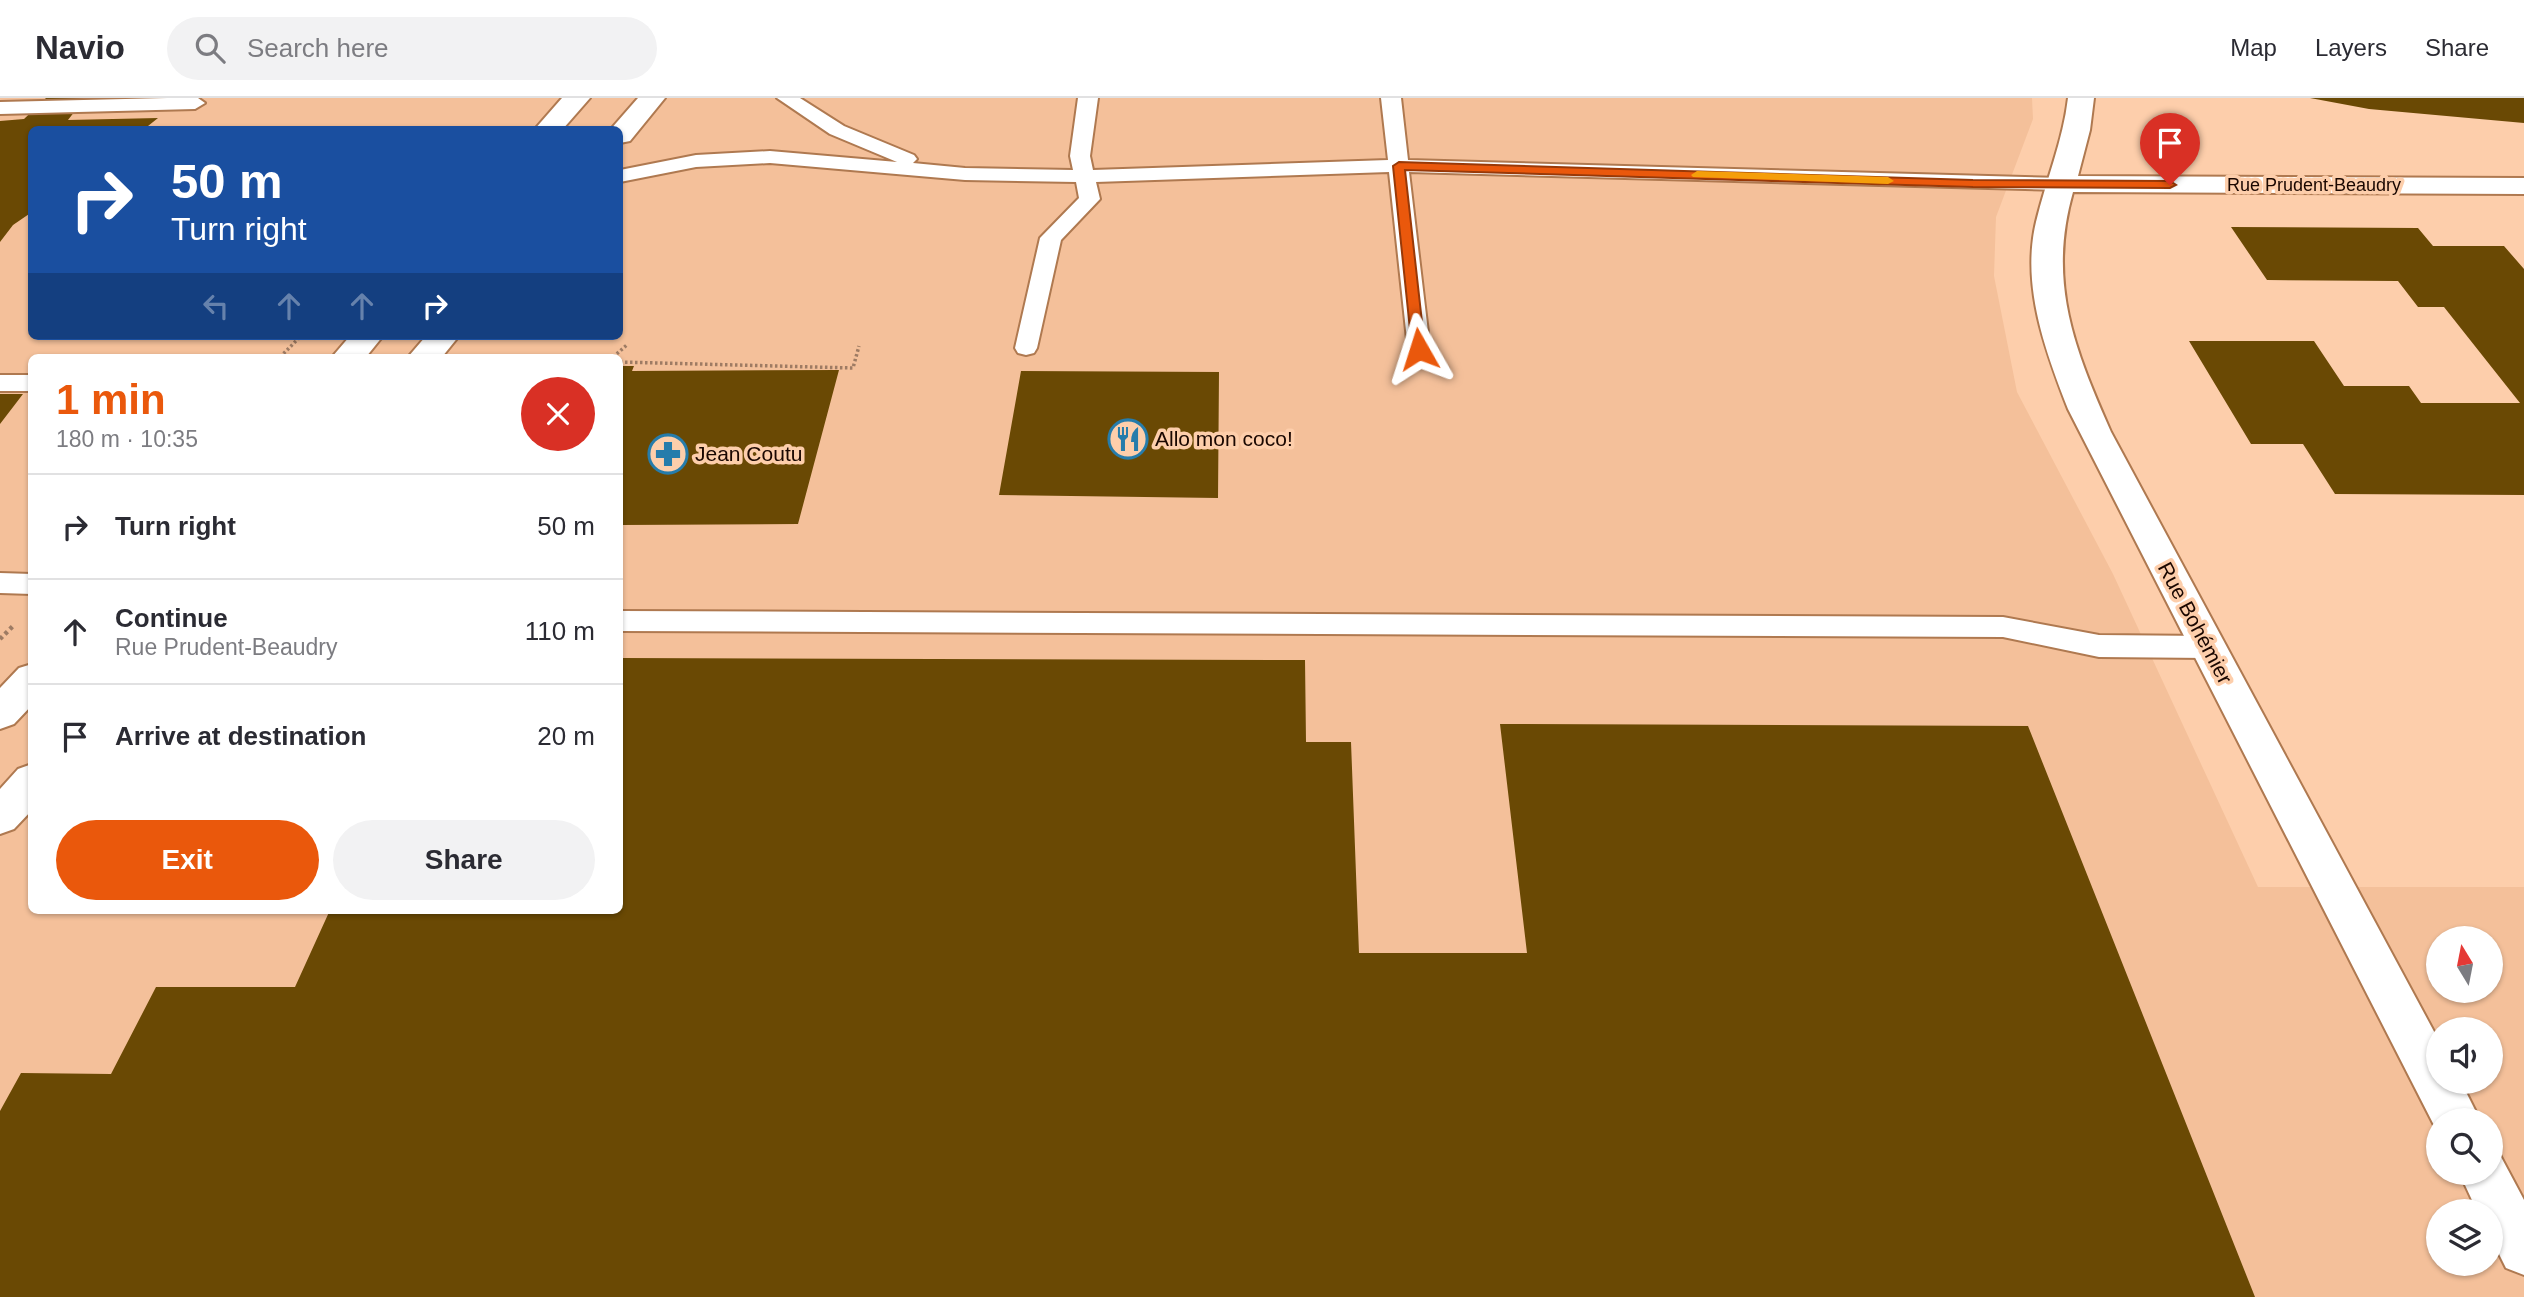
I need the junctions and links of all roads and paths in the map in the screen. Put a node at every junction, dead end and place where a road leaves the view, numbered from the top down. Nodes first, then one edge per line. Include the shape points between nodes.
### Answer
1 (577, 98) edge
2 (652, 98) edge
3 (787, 98) edge
4 (1088, 98) edge
5 (1391, 98) edge
6 (2081, 98) edge
7 (195, 103) dead end
8 (0, 108) edge
9 (551, 126) edge
10 (623, 132) edge
11 (1399, 166) junction
12 (623, 175) edge
13 (985, 175) junction
14 (1085, 176) junction
15 (2062, 184) junction
16 (2524, 187) edge
17 (297, 340) edge
18 (363, 340) edge
19 (439, 340) edge
20 (628, 344) dead end
21 (859, 346) dead end
22 (1026, 348) dead end
23 (1419, 349) dead end
24 (283, 354) edge
25 (351, 354) edge
26 (427, 354) edge
27 (616, 354) edge
28 (623, 362) edge
29 (0, 383) edge
30 (28, 383) edge
31 (0, 583) edge
32 (28, 584) edge
33 (623, 621) edge
34 (17, 622) dead end
35 (0, 639) edge
36 (2208, 647) junction
37 (28, 683) edge
38 (0, 713) edge
39 (28, 786) edge
40 (0, 817) edge
41 (2450, 1108) edge
42 (2490, 1185) edge
43 (2524, 1251) edge

1 - 9 street
2 - 10 street
3 - 13 lane via 815,118 879,149 925,164
4 - 14 lane via 1080,156
5 - 11 lane
6 - 15 street, Rue Bohémier
7 - 8 lane
11 - 14 lane
11 - 15 lane
11 - 23 lane
12 - 13 lane via 666,165 746,157
13 - 14 lane
14 - 22 lane via 1090,199 1051,237
15 - 16 street, Rue Prudent-Beaudry
15 - 36 street, Rue Bohémier via 2049,227 2047,264 2060,345 2094,432
17 - 24 path
18 - 25 street
19 - 26 street
20 - 27 path
21 - 28 path via 853,368
29 - 30 lane
31 - 32 lane
33 - 36 lane via 2003,627 2099,646
34 - 35 path
36 - 41 street, Rue Bohémier
37 - 38 street
39 - 40 street
42 - 43 street

